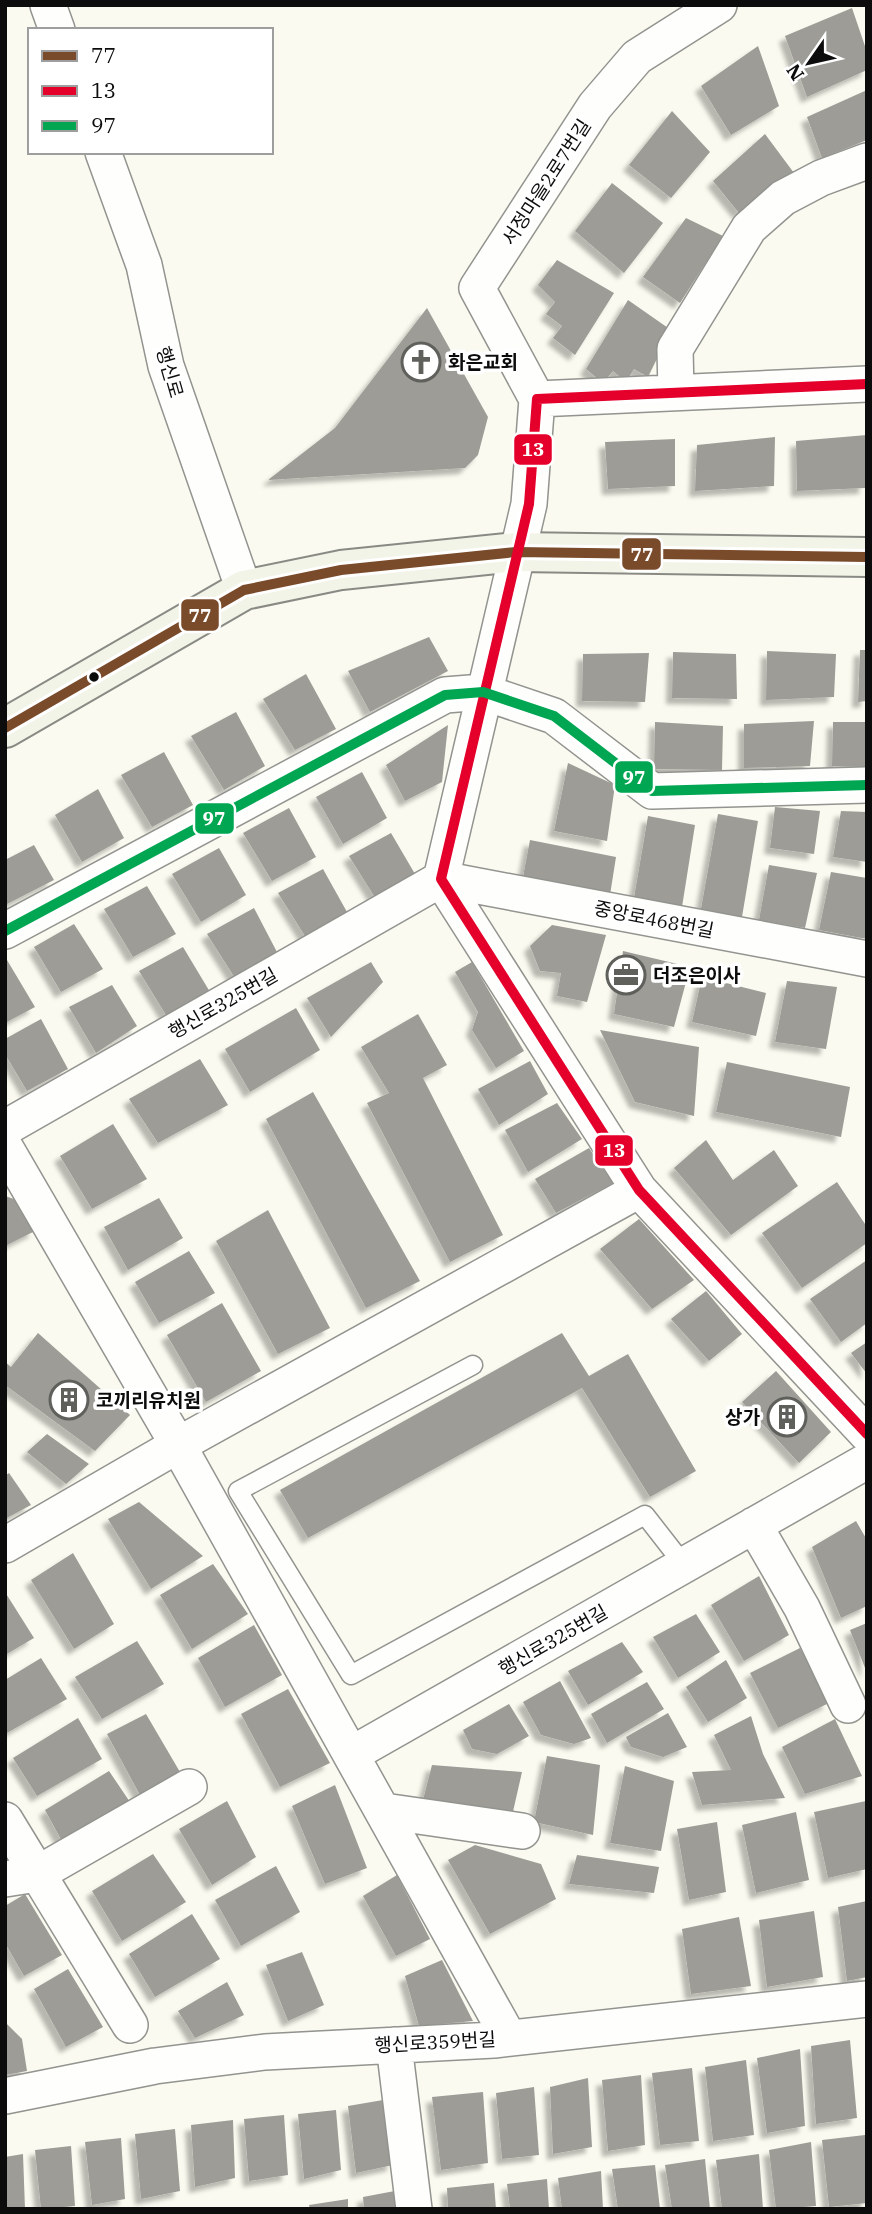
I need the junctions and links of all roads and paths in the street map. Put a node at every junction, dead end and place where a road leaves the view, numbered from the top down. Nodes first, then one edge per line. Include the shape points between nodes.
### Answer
1 (48, 5) edge
2 (719, 5) edge
3 (56, 28) edge
4 (104, 154) edge
5 (867, 161) edge
6 (867, 384) edge
7 (676, 392) junction
8 (537, 399) junction
9 (516, 552) junction
10 (867, 557) edge
11 (244, 590) junction
12 (483, 692) junction
13 (5, 728) edge
14 (867, 785) edge
15 (440, 878) junction
16 (5, 931) edge
17 (867, 959) edge
18 (5, 1128) edge
19 (5, 1147) edge
20 (639, 1190) junction
21 (473, 1365) dead end
22 (867, 1434) edge
23 (178, 1445) junction
24 (867, 1461) edge
25 (754, 1525) junction
26 (5, 1545) edge
27 (684, 1565) junction
28 (848, 1705) dead end
29 (352, 1754) junction
30 (189, 1787) dead end
31 (384, 1811) junction
32 (5, 1820) edge
33 (522, 1831) dead end
34 (21, 1876) edge
35 (867, 1999) edge
36 (130, 2025) dead end
37 (509, 2038) junction
38 (394, 2045) junction
39 (5, 2096) edge
40 (414, 2209) edge

1 - 3 street
2 - 8 street, 서정마을2로7번길 via 637,57 595,106 477,288
4 - 11 street, 행신로 via 144,265 166,366
5 - 7 street via 783,198 749,229 675,349
6 - 7 street
7 - 8 street
8 - 9 street via 529,504
9 - 10 main road
9 - 11 main road via 341,570
9 - 12 street
11 - 13 main road
12 - 14 street via 554,716 652,791
12 - 15 street
12 - 16 street via 445,695
15 - 17 street, 중앙로468번길
15 - 18 street, 행신로325번길
15 - 20 street
19 - 23 street
20 - 22 street
20 - 23 street
21 - 27 lane via 238,1492 351,1675 645,1515
23 - 26 street
23 - 29 street
24 - 25 street, 행신로325번길
25 - 27 street, 행신로325번길
25 - 28 street via 802,1608
27 - 29 street, 행신로325번길
29 - 31 street
30 - 34 street
31 - 33 street
31 - 37 street
32 - 34 street
34 - 36 street
35 - 37 street, 행신로359번길
37 - 38 street, 행신로359번길
38 - 39 street, 행신로359번길 via 265,2052 155,2066
38 - 40 street

